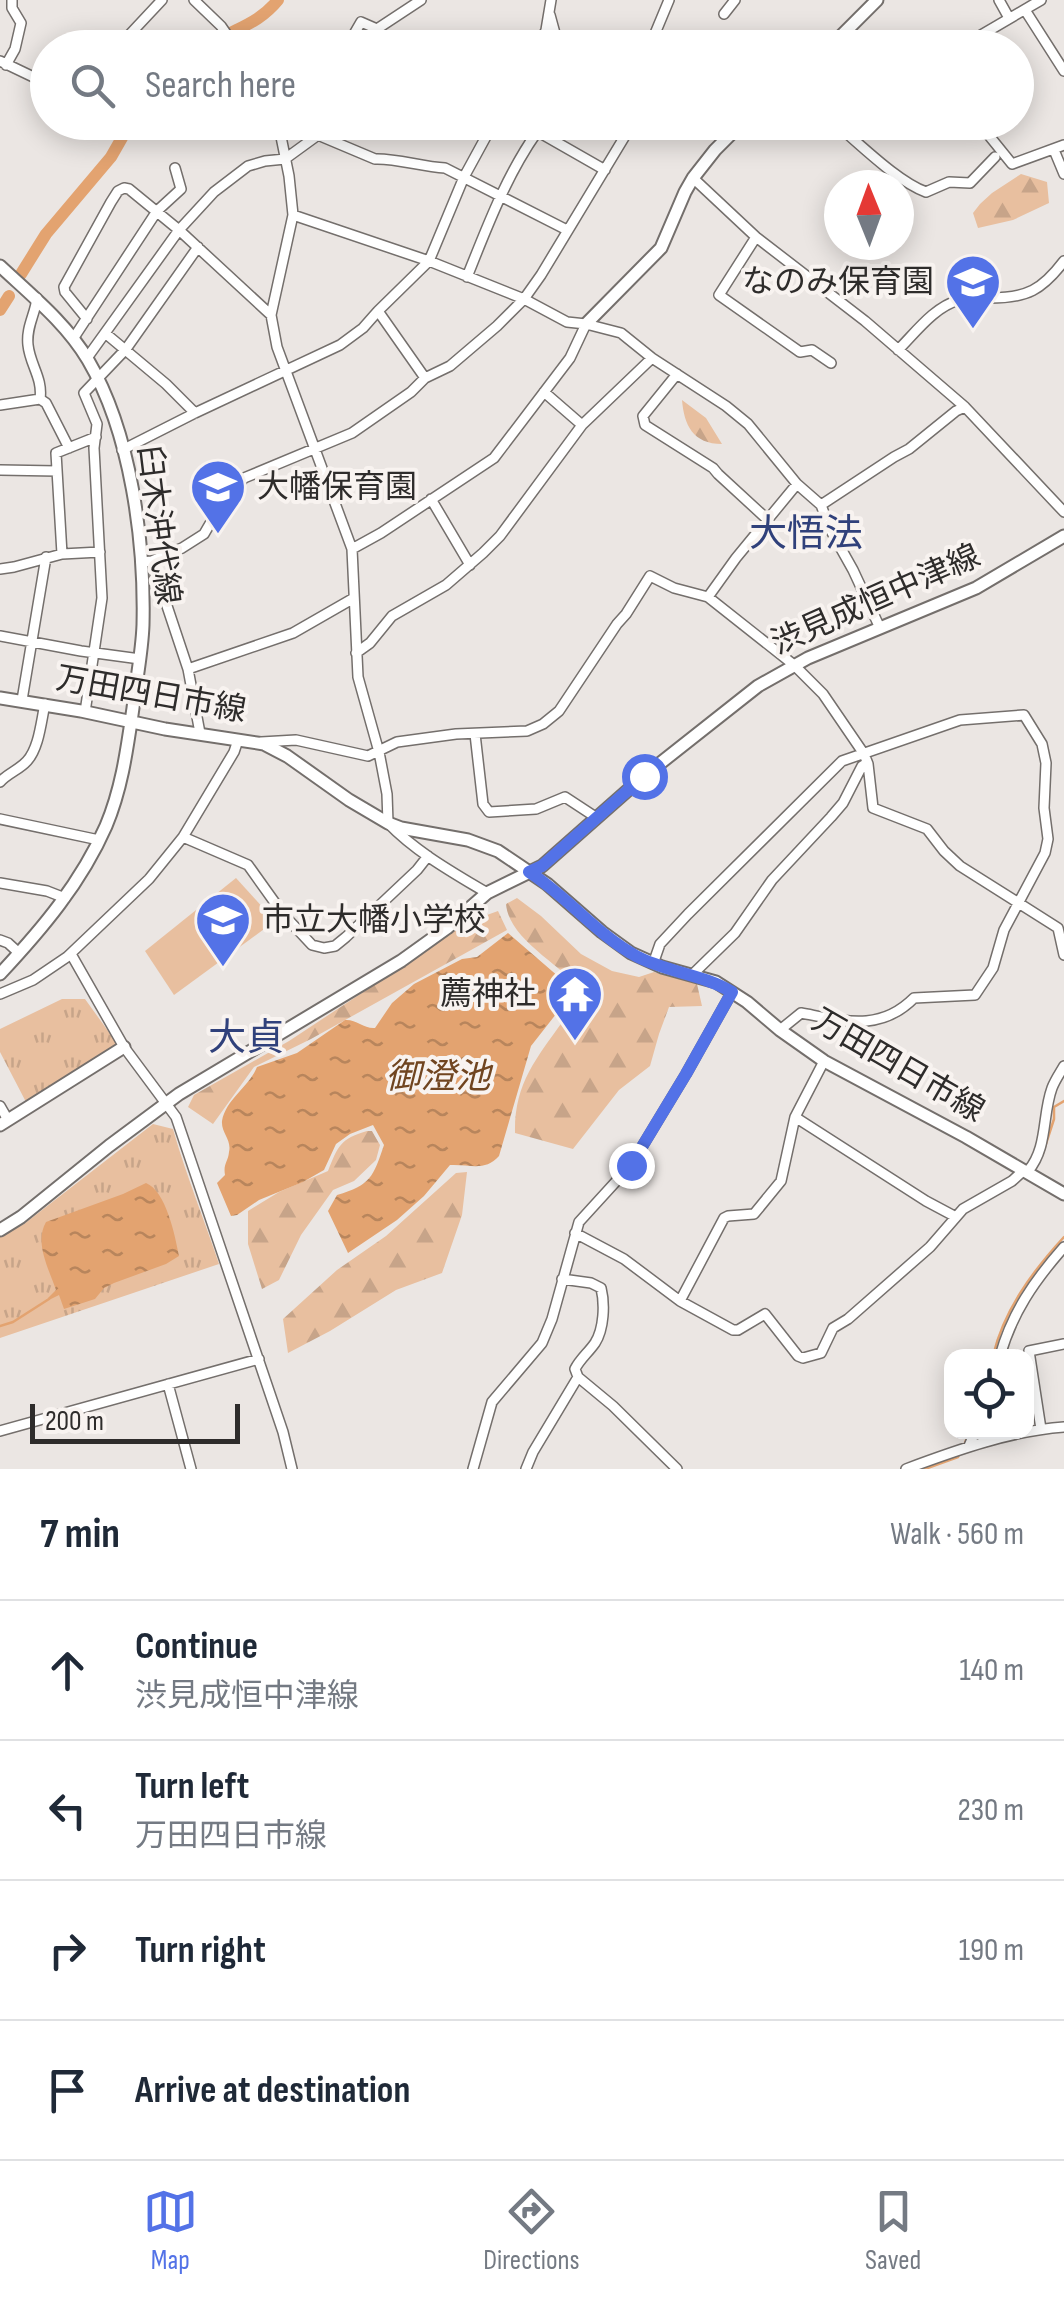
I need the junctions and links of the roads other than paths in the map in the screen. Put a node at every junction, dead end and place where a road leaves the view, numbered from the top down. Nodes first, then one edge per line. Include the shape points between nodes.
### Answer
1 (12, 0) edge
2 (162, 0) edge
3 (194, 0) edge
4 (421, 0) edge
5 (551, 0) edge
6 (669, 0) edge
7 (734, 0) edge
8 (878, 0) edge
9 (999, 0) edge
10 (1042, 0) edge
11 (1025, 10) junction
12 (550, 13) junction
13 (724, 14) dead end
14 (1009, 18) junction
15 (134, 30) edge
16 (224, 30) edge
17 (356, 30) edge
18 (377, 30) edge
19 (377, 30) edge
20 (546, 30) edge
21 (555, 30) edge
22 (657, 30) edge
23 (848, 30) edge
24 (989, 30) edge
25 (3, 63) edge
26 (1064, 71) edge
27 (30, 76) edge
28 (281, 140) edge
29 (311, 140) edge
30 (330, 140) edge
31 (484, 140) edge
32 (532, 140) edge
33 (552, 140) edge
34 (621, 140) edge
35 (725, 140) edge
36 (855, 140) edge
37 (993, 140) edge
38 (1059, 148) edge
39 (995, 158) dead end
40 (285, 159) junction
41 (175, 168) dead end
42 (605, 170) junction
43 (1064, 174) edge
44 (464, 177) junction
45 (694, 178) junction
46 (500, 196) junction
47 (157, 210) junction
48 (293, 215) junction
49 (179, 230) junction
50 (568, 230) junction
51 (756, 237) junction
52 (198, 248) junction
53 (429, 261) junction
54 (1064, 261) edge
55 (0, 263) edge
56 (467, 277) junction
57 (524, 298) junction
58 (38, 301) junction
59 (378, 310) junction
60 (272, 315) junction
61 (86, 319) junction
62 (586, 324) junction
63 (104, 333) junction
64 (73, 338) junction
65 (126, 349) junction
66 (898, 350) junction
67 (86, 358) junction
68 (652, 358) junction
69 (832, 363) dead end
70 (287, 372) junction
71 (677, 374) junction
72 (425, 378) junction
73 (98, 379) junction
74 (544, 392) junction
75 (40, 399) junction
76 (0, 405) edge
77 (965, 407) junction
78 (195, 413) junction
79 (582, 425) junction
80 (96, 437) junction
81 (313, 447) junction
82 (69, 448) junction
83 (122, 450) junction
84 (0, 470) edge
85 (57, 470) junction
86 (796, 484) junction
87 (431, 499) junction
88 (821, 505) junction
89 (1064, 512) edge
90 (768, 520) junction
91 (1064, 536) edge
92 (352, 549) junction
93 (100, 552) junction
94 (62, 554) junction
95 (46, 557) junction
96 (146, 561) junction
97 (470, 564) junction
98 (0, 568) edge
99 (708, 597) junction
100 (354, 598) junction
101 (880, 628) junction
102 (0, 636) edge
103 (32, 642) junction
104 (94, 652) junction
105 (356, 653) junction
106 (140, 659) junction
107 (794, 664) junction
108 (188, 670) junction
109 (0, 698) edge
110 (22, 700) junction
111 (46, 704) junction
112 (85, 712) junction
113 (131, 723) junction
114 (200, 734) junction
115 (475, 734) junction
116 (238, 740) junction
117 (258, 742) junction
118 (379, 752) junction
119 (866, 758) junction
120 (0, 782) edge
121 (0, 818) edge
122 (598, 818) junction
123 (388, 823) junction
124 (183, 837) junction
125 (99, 840) junction
126 (428, 856) junction
127 (529, 872) junction
128 (0, 882) edge
129 (486, 893) junction
130 (64, 898) junction
131 (1016, 904) junction
132 (0, 940) edge
133 (19, 953) junction
134 (71, 954) junction
135 (1064, 955) edge
136 (653, 964) junction
137 (0, 974) edge
138 (693, 974) junction
139 (732, 992) junction
140 (0, 994) edge
141 (780, 1030) junction
142 (124, 1047) junction
143 (824, 1062) junction
144 (1064, 1066) edge
145 (167, 1104) junction
146 (0, 1106) edge
147 (795, 1118) junction
148 (4, 1123) edge
149 (1025, 1171) junction
150 (1064, 1194) edge
151 (956, 1217) junction
152 (0, 1230) edge
153 (575, 1232) junction
154 (1064, 1247) edge
155 (562, 1279) junction
156 (680, 1301) junction
157 (1064, 1344) edge
158 (1002, 1349) edge
159 (259, 1359) junction
160 (578, 1376) junction
161 (168, 1384) junction
162 (1064, 1427) edge
163 (1040, 1429) junction
164 (0, 1431) edge
165 (972, 1439) edge
166 (969, 1446) junction
167 (191, 1469) edge
168 (292, 1469) edge
169 (473, 1469) edge
170 (526, 1469) edge
171 (677, 1469) edge
172 (906, 1469) edge

1 - 25 street via 22,24
2 - 15 street
3 - 16 street
4 - 19 street
5 - 12 street
6 - 22 street
7 - 13 street
8 - 23 main road
9 - 14 street
10 - 11 street
11 - 14 street
11 - 26 street
12 - 20 street
12 - 21 street
14 - 24 street
17 - 18 street via 361,22
25 - 27 street
28 - 40 street
29 - 40 street
30 - 44 street via 375,159 445,168
31 - 44 street
32 - 46 street
33 - 42 street
34 - 42 street
35 - 45 main road
36 - 39 street via 926,192 970,183
37 - 38 street via 1012,164
38 - 43 street
40 - 48 street
40 - 49 street via 248,166
41 - 47 street via 181,189
42 - 50 street
44 - 46 street
44 - 53 street
45 - 51 street
45 - 62 main road via 661,248
46 - 50 street
46 - 56 street
47 - 49 street
47 - 61 street
47 - 61 street via 129,190 118,191 64,286
48 - 53 street
48 - 60 street
49 - 52 street
49 - 63 street
50 - 57 street
51 - 66 street
51 - 69 street via 719,295 800,352 812,350
52 - 60 street
52 - 65 street
53 - 56 street
53 - 59 street
54 - 66 street via 1038,289 1021,296 943,307
55 - 58 main road, 臼木沖代線
56 - 57 street
57 - 62 street via 567,322
57 - 72 street via 450,366
58 - 64 main road, 臼木沖代線
58 - 75 street via 28,344
59 - 70 street via 354,336
59 - 72 street
60 - 70 street
61 - 64 street
62 - 68 street via 622,333
62 - 74 street
63 - 65 street
63 - 67 street
64 - 67 main road, 臼木沖代線
65 - 73 street
65 - 78 street
66 - 77 street
67 - 73 main road, 臼木沖代線
68 - 71 street
68 - 79 street
70 - 78 street
70 - 81 street
71 - 86 street via 748,424
71 - 90 street via 643,416 645,425 713,468
72 - 81 street via 360,427
73 - 80 street via 84,393
73 - 83 main road, 臼木沖代線
74 - 79 street
74 - 87 street via 494,458
75 - 76 street
75 - 82 street
77 - 88 street
77 - 89 street
78 - 83 street
79 - 97 street via 500,536
80 - 82 street
80 - 93 street
81 - 92 street
81 - 96 street via 244,478 204,534
82 - 85 street via 56,454
83 - 96 main road, 臼木沖代線
84 - 85 street
85 - 94 street
86 - 88 street
86 - 90 street
87 - 92 street
87 - 97 street
88 - 101 street
90 - 99 street
91 - 101 main road, 渋見成恒中津線 via 976,588
92 - 100 street
93 - 94 street
93 - 104 street
94 - 95 street
95 - 98 street
95 - 103 street
96 - 106 main road, 臼木沖代線
96 - 108 street
97 - 105 street via 392,616
99 - 107 street
99 - 115 street via 650,576 559,711 527,731
100 - 105 street
100 - 108 street via 293,634
101 - 107 main road, 渋見成恒中津線
102 - 103 street
103 - 104 street
103 - 110 street
104 - 106 street
104 - 112 street
105 - 118 street
106 - 113 main road, 臼木沖代線
107 - 119 street
107 - 122 main road, 渋見成恒中津線 via 738,700
108 - 114 street
109 - 110 main road, 万田四日市線
110 - 111 main road, 万田四日市線
111 - 112 main road, 万田四日市線
111 - 120 street via 33,753
112 - 113 main road, 万田四日市線
113 - 114 main road, 万田四日市線
113 - 125 main road, 臼木沖代線 via 120,787
114 - 116 main road, 万田四日市線
115 - 118 street via 396,742
115 - 122 street via 489,812 536,809 565,797
116 - 117 main road, 万田四日市線
116 - 124 street
117 - 118 street via 296,740 368,756
117 - 123 main road, 万田四日市線
118 - 123 street
119 - 131 street via 872,808 927,829 960,866
119 - 131 street via 960,720 1026,718 1046,763 1048,839
119 - 136 street via 842,761 800,801 660,944
119 - 138 street via 832,817
121 - 125 street
122 - 127 main road, 渋見成恒中津線
123 - 126 street
123 - 127 main road, 万田四日市線 via 486,846
124 - 126 street via 248,865 283,914 312,945 324,948 346,937
124 - 134 street
125 - 130 main road, 臼木沖代線
126 - 129 street
127 - 129 main road, 渋見成恒中津線
127 - 136 main road, 万田四日市線 via 620,946
128 - 130 street
129 - 145 main road, 渋見成恒中津線 via 401,961
130 - 133 main road, 臼木沖代線
131 - 135 street via 1058,928
131 - 141 street via 993,968 975,995 914,998 877,1022 801,1013
132 - 133 street
133 - 137 main road, 臼木沖代線
134 - 140 street
134 - 142 street
136 - 138 main road, 万田四日市線
138 - 139 main road, 万田四日市線
139 - 141 main road, 万田四日市線
139 - 153 street via 631,1165
141 - 143 main road, 万田四日市線
142 - 145 street
142 - 148 main road
143 - 147 street
143 - 149 main road, 万田四日市線
144 - 149 street via 1051,1092 1036,1162
145 - 152 main road, 渋見成恒中津線
145 - 159 street
146 - 148 street
147 - 151 street
147 - 156 street via 781,1181 754,1214 724,1218
149 - 150 main road, 万田四日市線
149 - 151 street
151 - 156 street via 832,1328 821,1353 809,1357 798,1356 764,1314 733,1330
153 - 155 street
153 - 156 street
154 - 158 street via 1014,1314
155 - 160 street via 597,1284 602,1292 600,1330 577,1363
155 - 169 street via 542,1343 492,1402
157 - 163 street via 1029,1351
159 - 161 street
159 - 168 street
160 - 170 street
160 - 171 street
161 - 164 street
161 - 167 street
162 - 163 street
163 - 166 street
165 - 166 street
166 - 172 street

